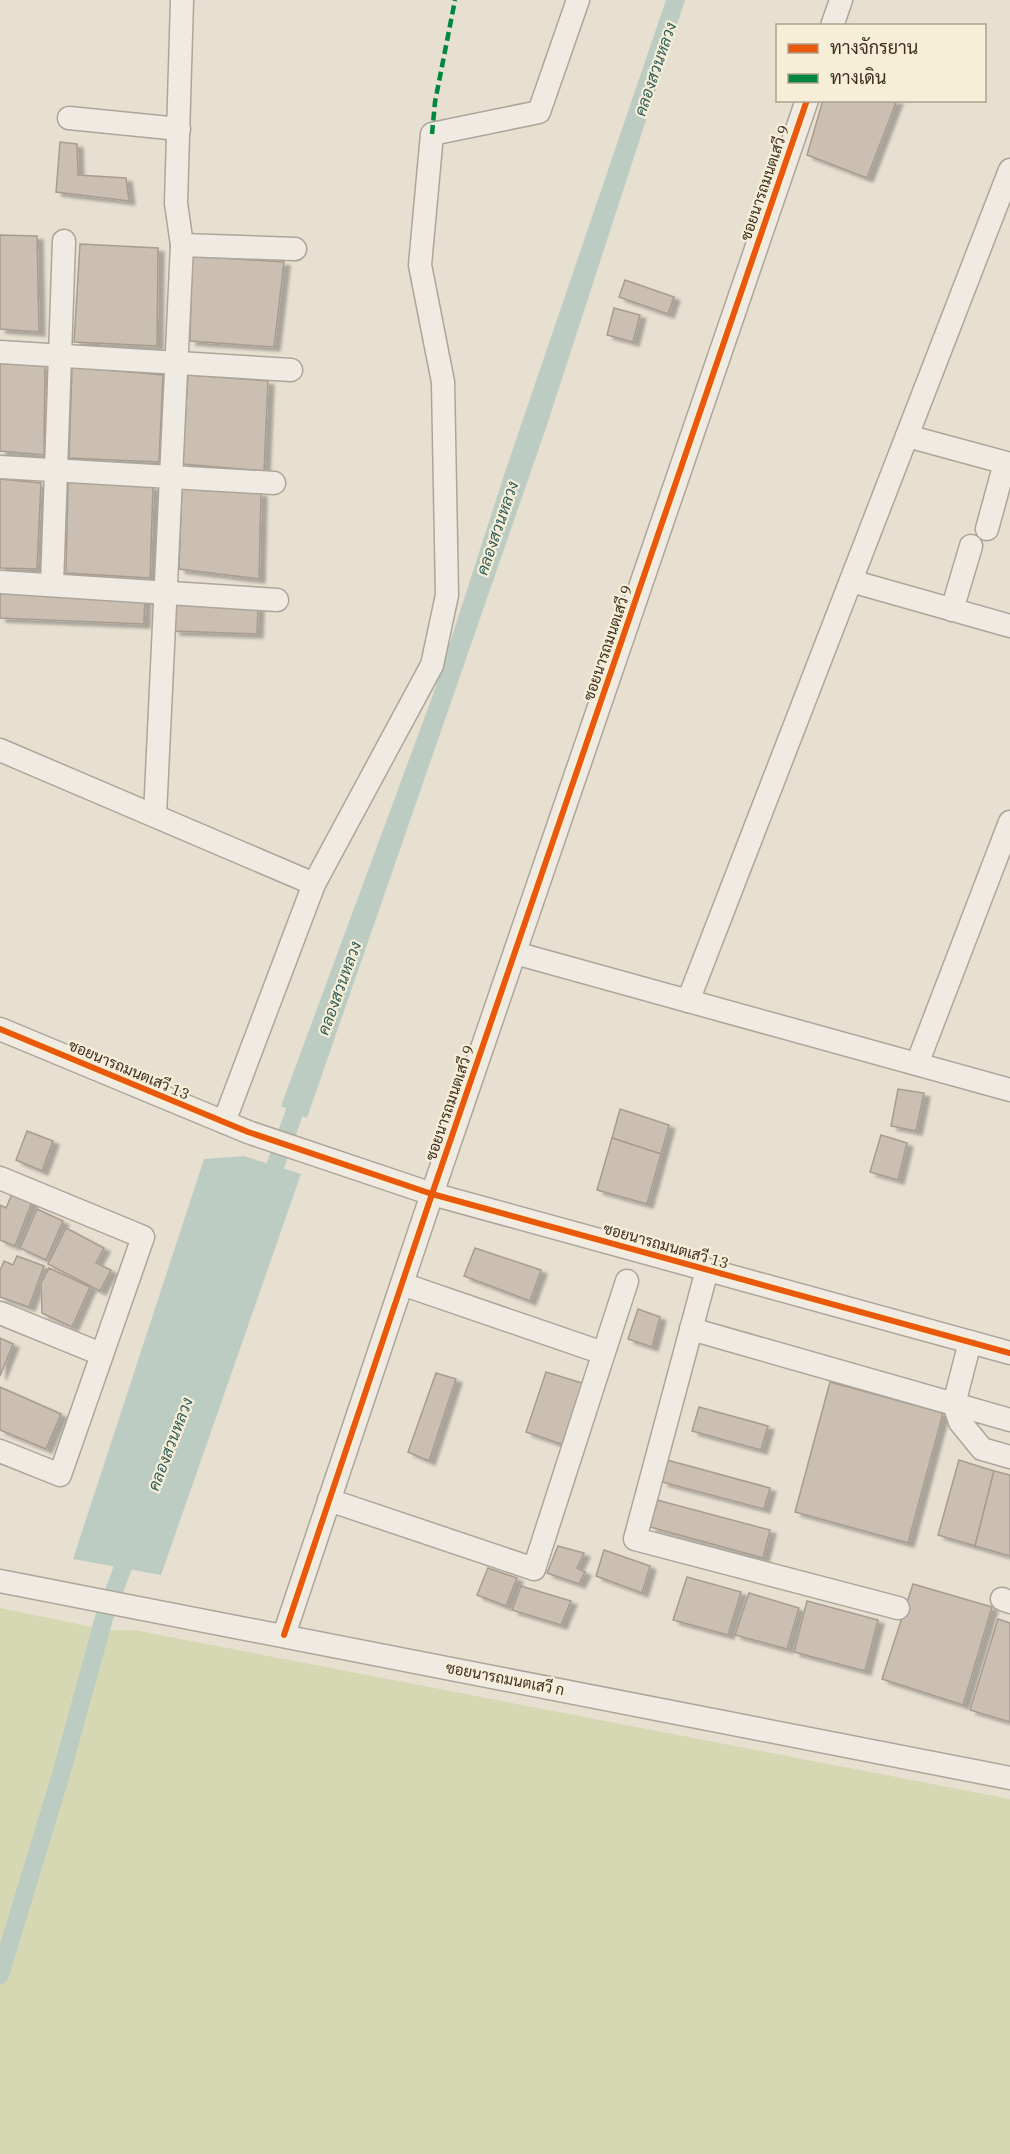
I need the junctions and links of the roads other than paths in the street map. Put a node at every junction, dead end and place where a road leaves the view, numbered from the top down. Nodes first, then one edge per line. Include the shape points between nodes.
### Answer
1 (182, 0) edge
2 (578, 0) edge
3 (841, 0) edge
4 (833, 24) edge
5 (806, 102) edge
6 (69, 118) dead end
7 (179, 129) junction
8 (1010, 170) edge
9 (64, 241) dead end
10 (182, 245) junction
11 (295, 249) dead end
12 (0, 352) edge
13 (60, 356) junction
14 (176, 362) junction
15 (291, 370) dead end
16 (907, 436) junction
17 (1007, 464) edge
18 (0, 467) edge
19 (56, 471) junction
20 (171, 477) junction
21 (274, 483) dead end
22 (987, 529) dead end
23 (971, 546) dead end
24 (851, 581) junction
25 (0, 582) edge
26 (52, 585) junction
27 (165, 592) junction
28 (278, 600) dead end
29 (952, 610) junction
30 (1010, 626) edge
31 (0, 750) edge
32 (155, 814) junction
33 (1010, 822) edge
34 (314, 884) junction
35 (514, 953) junction
36 (688, 1001) junction
37 (0, 1029) edge
38 (917, 1064) junction
39 (1010, 1090) edge
40 (224, 1122) junction
41 (0, 1178) edge
42 (432, 1194) junction
43 (707, 1270) junction
44 (627, 1281) dead end
45 (402, 1284) junction
46 (0, 1313) edge
47 (691, 1329) junction
48 (970, 1342) junction
49 (603, 1353) junction
50 (1010, 1353) edge
51 (101, 1354) junction
52 (954, 1404) junction
53 (1010, 1420) edge
54 (0, 1451) edge
55 (1010, 1457) edge
56 (329, 1500) junction
57 (0, 1581) edge
58 (898, 1608) dead end
59 (284, 1635) junction
60 (1010, 1778) edge

1 - 7 street
2 - 34 street via 539,112 432,134 420,265 443,382 447,596 432,665
3 - 4 street
5 - 35 street, ซอยนารถมนตเสวี 9
6 - 7 street
7 - 10 street via 176,203
8 - 16 street
9 - 13 street
10 - 11 street
10 - 14 street
12 - 13 street
13 - 14 street
13 - 19 street
14 - 15 street
14 - 20 street
16 - 17 street
16 - 24 street
17 - 22 street
18 - 19 street
19 - 20 street
19 - 26 street
20 - 21 street
20 - 27 street
23 - 29 street
24 - 29 street
24 - 36 street
25 - 26 street
26 - 27 street
27 - 28 street
27 - 32 street
29 - 30 street
31 - 32 street
32 - 34 street
33 - 38 street
34 - 40 street
35 - 36 street
35 - 42 street, ซอยนารถมนตเสวี 9
36 - 38 street
37 - 40 street, ซอยนารถมนตเสวี 13
38 - 39 street
40 - 42 street, ซอยนารถมนตเสวี 13
41 - 51 street via 143,1237
42 - 43 street, ซอยนารถมนตเสวี 13
42 - 45 street, ซอยนารถมนตเสวี 9
43 - 47 street
43 - 48 street, ซอยนารถมนตเสวี 13
44 - 49 street
45 - 49 street
45 - 56 street, ซอยนารถมนตเสวี 9
46 - 51 street
47 - 52 street
47 - 58 street via 634,1539
48 - 50 street, ซอยนารถมนตเสวี 13
48 - 52 street
49 - 56 street via 534,1569
51 - 54 street via 60,1475
52 - 53 street
52 - 55 street via 960,1422 982,1449
56 - 59 street, ซอยนารถมนตเสวี 9
57 - 59 street, ซอยนารถมนตเสวี ก
59 - 60 street, ซอยนารถมนตเสวี ก

